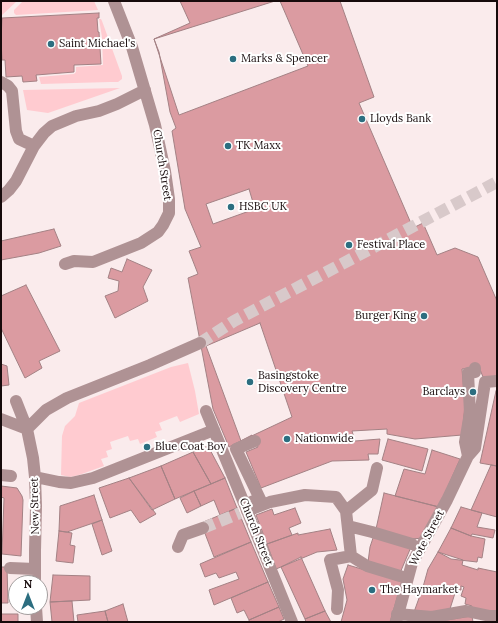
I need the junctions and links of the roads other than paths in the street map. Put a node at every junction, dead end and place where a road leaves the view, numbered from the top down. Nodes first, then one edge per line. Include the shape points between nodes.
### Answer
1 (114, 1) edge
2 (1, 82) edge
3 (145, 90) junction
4 (34, 146) junction
5 (1, 196) edge
6 (65, 264) dead end
7 (200, 343) tunnel mouth
8 (475, 368) dead end
9 (491, 382) edge
10 (16, 401) dead end
11 (206, 411) dead end
12 (1, 419) edge
13 (27, 429) junction
14 (214, 430) junction
15 (255, 441) dead end
16 (468, 456) junction
17 (377, 468) dead end
18 (35, 477) junction
19 (246, 508) junction
20 (346, 511) junction
21 (348, 526) junction
22 (203, 528) tunnel mouth
23 (412, 544) dead end
24 (178, 546) dead end
25 (351, 556) junction
26 (10, 568) dead end
27 (35, 569) junction
28 (35, 575) edge
29 (400, 576) dead end
30 (337, 609) dead end
31 (497, 616) edge
32 (396, 618) edge
33 (482, 621) dead end
34 (292, 622) edge
35 (496, 622) edge

1 - 3 street, Church Street
2 - 4 street via 12,91 19,139
3 - 4 street via 99,111 76,116 52,126
3 - 6 street, Church Street via 160,146 169,199 168,213 163,225 158,232 141,243 100,260
4 - 5 street via 16,181
7 - 13 street via 67,398 46,410
8 - 16 street via 475,372 468,373 470,413 465,442
9 - 16 street, Wote Street via 474,448
10 - 13 street, New Street
11 - 14 street, Church Street
12 - 13 street
13 - 18 street, New Street
14 - 18 street via 93,478 59,482
14 - 19 street, Church Street
15 - 19 street via 236,449 260,499
16 - 32 street, Wote Street via 412,563
17 - 20 street via 372,490
18 - 27 street, New Street
19 - 20 street via 304,495 336,497
19 - 34 street, Church Street
20 - 21 street
21 - 23 street
21 - 25 street
22 - 24 street via 183,535
25 - 29 street via 367,566
25 - 30 street via 330,560 338,590
26 - 27 street
27 - 28 street, New Street
31 - 32 street via 466,611 432,617
33 - 35 street

